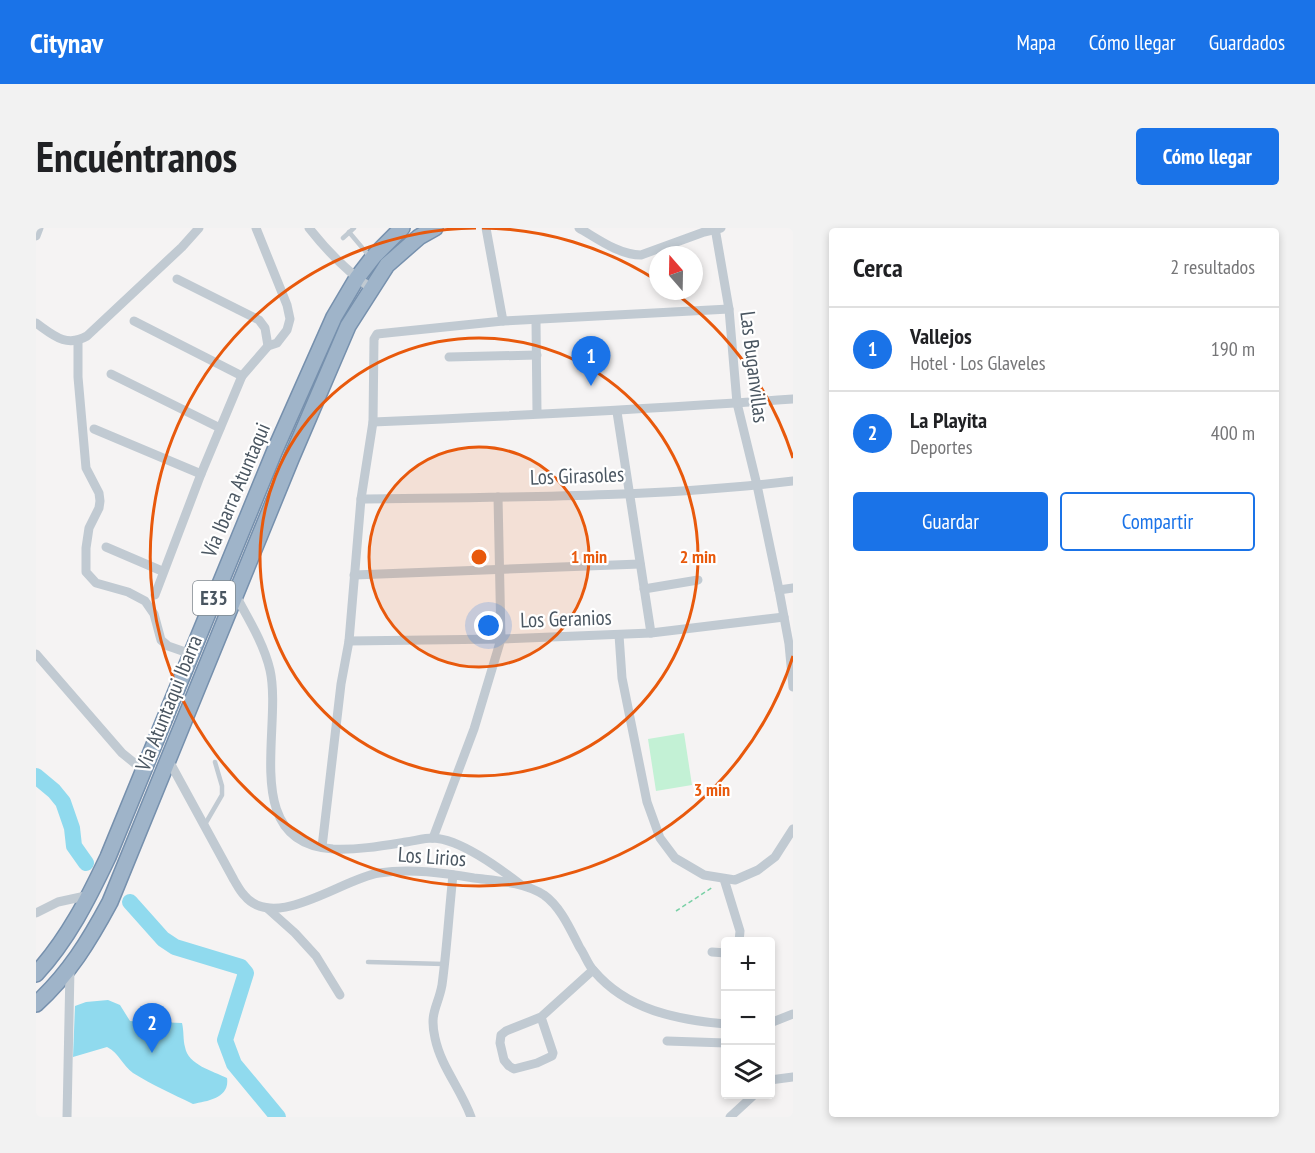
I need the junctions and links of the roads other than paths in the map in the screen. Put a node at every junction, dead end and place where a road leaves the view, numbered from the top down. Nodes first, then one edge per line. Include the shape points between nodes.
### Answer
1 (39, 228) edge
2 (199, 228) edge
3 (256, 228) edge
4 (309, 228) edge
5 (354, 228) edge
6 (402, 228) edge
7 (435, 228) edge
8 (487, 228) edge
9 (579, 228) edge
10 (717, 228) edge
11 (349, 232) junction
12 (36, 236) edge
13 (343, 238) dead end
14 (372, 259) junction
15 (357, 278) junction
16 (177, 279) dead end
17 (372, 289) junction
18 (729, 309) junction
19 (134, 321) dead end
20 (503, 321) junction
21 (536, 321) junction
22 (36, 323) edge
23 (78, 342) junction
24 (268, 346) junction
25 (537, 355) junction
26 (449, 357) dead end
27 (111, 374) dead end
28 (242, 376) junction
29 (793, 399) edge
30 (736, 403) junction
31 (617, 412) junction
32 (537, 413) junction
33 (373, 423) junction
34 (220, 428) junction
35 (94, 429) dead end
36 (201, 474) junction
37 (793, 481) edge
38 (757, 485) junction
39 (629, 492) junction
40 (498, 497) junction
41 (361, 499) junction
42 (106, 547) dead end
43 (640, 564) junction
44 (500, 569) junction
45 (162, 571) junction
46 (354, 575) junction
47 (698, 580) dead end
48 (793, 588) edge
49 (644, 589) junction
50 (780, 590) junction
51 (154, 595) dead end
52 (236, 596) junction
53 (784, 617) junction
54 (651, 633) junction
55 (619, 635) junction
56 (790, 635) edge
57 (501, 639) junction
58 (349, 641) junction
59 (36, 654) edge
60 (191, 654) junction
61 (793, 687) edge
62 (168, 759) junction
63 (215, 762) dead end
64 (143, 770) junction
65 (204, 826) junction
66 (793, 829) edge
67 (433, 838) junction
68 (322, 847) junction
69 (453, 875) junction
70 (724, 879) junction
71 (522, 885) junction
72 (90, 895) junction
73 (267, 908) junction
74 (36, 912) edge
75 (739, 937) edge
76 (712, 952) dead end
77 (721, 953) edge
78 (368, 962) dead end
79 (444, 964) junction
80 (70, 968) junction
81 (593, 970) junction
82 (36, 974) edge
83 (340, 995) dead end
84 (36, 1004) edge
85 (793, 1014) edge
86 (541, 1017) junction
87 (775, 1021) edge
88 (721, 1023) edge
89 (667, 1041) dead end
90 (721, 1043) edge
91 (793, 1077) edge
92 (775, 1079) edge
93 (750, 1099) edge
94 (67, 1117) edge
95 (471, 1117) edge
96 (730, 1117) edge

1 - 12 street
2 - 23 street via 174,256
3 - 24 street via 290,319 283,337
4 - 15 street
5 - 11 lane
6 - 14 highway, Vía Ibarra Atuntaqui / E35
7 - 17 highway, Via Atuntaqui Ibarra / E35 via 387,265
8 - 20 street
9 - 10 street via 632,255 642,255
10 - 18 street, Las Buganvillas
11 - 13 lane
11 - 14 lane
14 - 15 highway, Vía Ibarra Atuntaqui / E35
15 - 17 street
15 - 60 highway, Vía Ibarra Atuntaqui / E35 via 334,317 275,450
16 - 24 street via 259,320 265,328
17 - 52 highway, Via Atuntaqui Ibarra / E35 via 348,326
18 - 21 street
18 - 30 street, Las Buganvillas
19 - 28 street
20 - 21 street
20 - 33 street via 377,334
21 - 25 street
22 - 23 street via 58,338
23 - 60 street via 86,468 100,501 89,528 87,572 96,583 145,601 154,614 161,640
24 - 28 street
25 - 26 street
25 - 32 street
27 - 34 street
28 - 34 street
29 - 30 street
30 - 31 street
30 - 38 street, Las Buganvillas
31 - 32 street
31 - 39 street
32 - 33 street
33 - 41 street
34 - 36 street
35 - 36 street
36 - 45 street
37 - 38 street, Los Girasoles
38 - 39 street, Los Girasoles
38 - 50 street, Las Buganvillas
39 - 40 street, Los Girasoles
39 - 43 street
40 - 41 street, Los Girasoles
40 - 44 street
41 - 46 street
42 - 45 street
43 - 44 street
43 - 49 street
44 - 46 street
44 - 57 street
45 - 51 street
46 - 58 street
47 - 49 street
48 - 50 street
49 - 54 street
50 - 53 street, Las Buganvillas
52 - 62 highway, Via Atuntaqui Ibarra / E35
52 - 68 street via 257,634 270,671 274,802 288,831
53 - 54 street, Los Geranios
53 - 56 street, Las Buganvillas
54 - 55 street, Los Geranios
55 - 57 street, Los Geranios
55 - 70 street via 622,678 647,802 660,838 675,858 704,875
56 - 61 street, Las Buganvillas
57 - 58 street, Los Geranios
57 - 67 street via 474,729
58 - 68 street
59 - 64 street via 122,753
60 - 64 highway, Vía Ibarra Atuntaqui / E35
62 - 65 street
62 - 80 highway, Via Atuntaqui Ibarra / E35 via 110,902
63 - 65 lane via 222,795
64 - 72 highway, Vía Ibarra Atuntaqui / E35
65 - 73 street via 244,897
66 - 70 street via 775,857 758,870 735,880
67 - 68 street via 360,849
67 - 71 street via 488,859
69 - 71 street, Los Lirios
69 - 73 street, Los Lirios via 380,872 304,902 281,909
69 - 79 street
70 - 75 street
71 - 81 street, Los Lirios via 545,896 559,910
72 - 74 street
72 - 82 highway, Vía Ibarra Atuntaqui / E35 via 56,952
73 - 83 street via 316,957
76 - 77 street
78 - 79 lane
79 - 95 street via 432,1014 434,1035 445,1068
80 - 84 highway, Via Atuntaqui Ibarra / E35
80 - 94 street
81 - 86 street
81 - 88 street, Los Lirios via 634,1004 664,1015
85 - 87 street
86 - 86 street via 501,1035 501,1052 514,1069 552,1056
89 - 90 street
91 - 92 street
93 - 96 street

